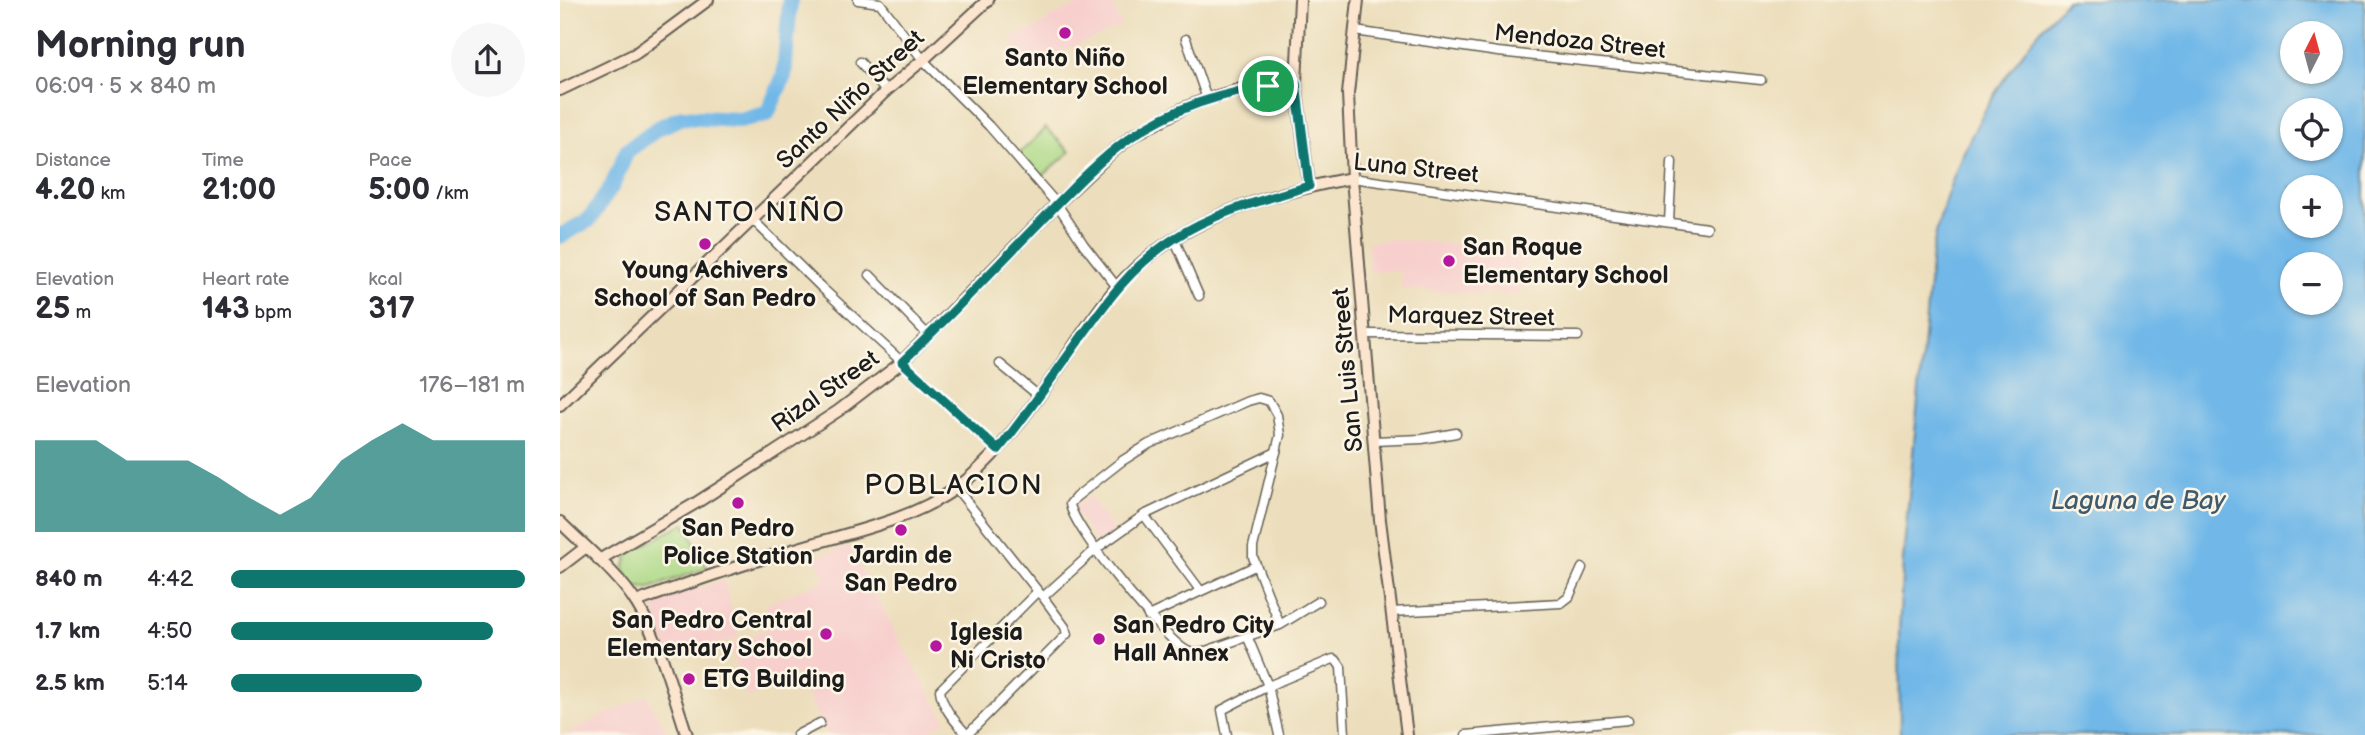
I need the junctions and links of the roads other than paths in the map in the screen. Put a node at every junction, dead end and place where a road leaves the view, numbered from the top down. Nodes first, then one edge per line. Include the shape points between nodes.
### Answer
1 (708, 0) edge
2 (858, 0) edge
3 (988, 0) edge
4 (1300, 0) edge
5 (1358, 0) edge
6 (1355, 31) junction
7 (1186, 39) dead end
8 (923, 60) junction
9 (860, 62) dead end
10 (1761, 80) dead end
11 (1296, 83) junction
12 (560, 90) edge
13 (886, 91) junction
14 (1207, 99) junction
15 (1672, 162) dead end
16 (1353, 178) junction
17 (1309, 186) junction
18 (1057, 204) junction
19 (752, 219) junction
20 (1669, 222) junction
21 (1707, 228) dead end
22 (1174, 238) junction
23 (870, 275) dead end
24 (1117, 287) junction
25 (1199, 296) dead end
26 (1365, 334) junction
27 (1578, 336) dead end
28 (929, 337) junction
29 (902, 362) junction
30 (1000, 363) dead end
31 (1039, 396) junction
32 (560, 405) edge
33 (1456, 433) dead end
34 (1374, 441) junction
35 (998, 450) junction
36 (1276, 452) junction
37 (956, 488) junction
38 (1144, 515) junction
39 (560, 522) edge
40 (586, 547) junction
41 (1096, 549) junction
42 (599, 560) junction
43 (1255, 566) junction
44 (560, 567) edge
45 (1582, 568) dead end
46 (1200, 590) junction
47 (1040, 594) junction
48 (1319, 601) dead end
49 (636, 602) junction
50 (1391, 612) junction
51 (1148, 616) junction
52 (1280, 625) junction
53 (1248, 638) junction
54 (1268, 686) junction
55 (1628, 719) dead end
56 (820, 723) dead end
57 (687, 735) edge
58 (797, 735) edge
59 (967, 735) edge
60 (1227, 735) edge
61 (1279, 735) edge
62 (1345, 735) edge
63 (1407, 735) edge
64 (1466, 735) edge

1 - 12 street via 635,54
2 - 8 street via 877,1
3 - 8 street, Santo Niño Street
4 - 11 street
5 - 6 street, San Luis Street
6 - 10 street, Mendoza Street via 1499,52
6 - 16 street, San Luis Street via 1348,94
7 - 14 street
8 - 13 street, Santo Niño Street
8 - 18 street
9 - 13 street
11 - 14 street, Rizal Street via 1241,89
11 - 17 street
13 - 19 street, Santo Niño Street
14 - 18 street, Rizal Street via 1132,136
15 - 20 street
16 - 17 street, Luna Street
16 - 20 street, Luna Street
16 - 26 street, San Luis Street
17 - 22 street, Luna Street via 1251,203
18 - 24 street
18 - 28 street, Rizal Street
19 - 29 street
19 - 32 street, Santo Niño Street
20 - 21 street, Luna Street
22 - 24 street, Luna Street
22 - 25 street
23 - 28 street
24 - 31 street, Luna Street
26 - 27 street, Marquez Street
26 - 34 street, San Luis Street
28 - 29 street, Rizal Street
29 - 35 street
29 - 42 street, Rizal Street via 838,411
30 - 31 street
31 - 35 street, Luna Street
33 - 34 street
34 - 50 street, San Luis Street
35 - 37 street, Luna Street
36 - 38 street
36 - 41 street via 1280,435 1277,415 1269,401 1259,398 1149,444 1070,504
36 - 43 street via 1253,547
37 - 47 street
37 - 49 street, Luna Street via 894,519
38 - 41 street
38 - 46 street
39 - 40 street
40 - 42 street
40 - 44 street
41 - 47 street
41 - 51 street
42 - 49 street
43 - 46 street
43 - 52 street
45 - 50 street via 1569,597 1561,603
46 - 51 street
47 - 59 street via 1067,635
47 - 59 street via 940,690 952,717
48 - 52 street
49 - 57 street via 649,624
50 - 63 street, San Luis Street
51 - 53 street via 1193,653
52 - 53 street
53 - 54 street
54 - 60 street via 1222,710
54 - 61 street
54 - 62 street via 1328,659 1336,660 1341,667
55 - 64 street
56 - 58 street

